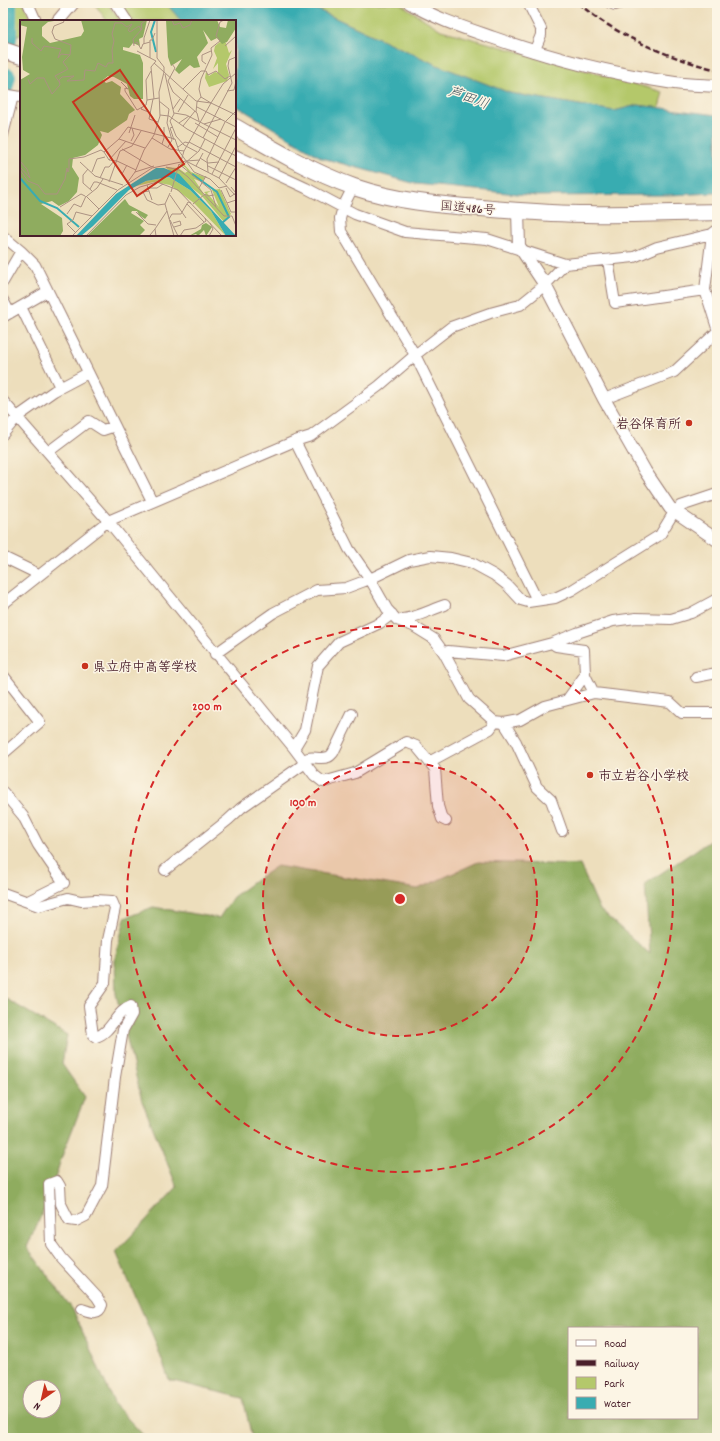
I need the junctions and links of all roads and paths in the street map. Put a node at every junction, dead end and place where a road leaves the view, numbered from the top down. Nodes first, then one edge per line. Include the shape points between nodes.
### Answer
1 (28, 3) edge
2 (73, 3) edge
3 (115, 3) edge
4 (410, 3) edge
5 (528, 3) edge
6 (610, 3) edge
7 (621, 3) edge
8 (36, 20) edge
9 (59, 20) edge
10 (126, 20) edge
11 (3, 50) edge
12 (534, 52) junction
13 (20, 56) edge
14 (717, 86) edge
15 (12, 96) edge
16 (236, 128) edge
17 (3, 135) edge
18 (236, 155) edge
19 (353, 187) junction
20 (343, 207) junction
21 (518, 211) junction
22 (717, 212) edge
23 (715, 232) edge
24 (3, 236) edge
25 (21, 251) junction
26 (522, 251) junction
27 (608, 260) junction
28 (565, 264) junction
29 (3, 282) edge
30 (545, 285) junction
31 (705, 290) junction
32 (48, 291) junction
33 (3, 300) edge
34 (21, 307) junction
35 (715, 314) edge
36 (6, 315) edge
37 (717, 328) edge
38 (717, 332) edge
39 (415, 354) junction
40 (88, 373) junction
41 (60, 387) junction
42 (604, 399) junction
43 (3, 401) edge
44 (17, 417) junction
45 (114, 426) junction
46 (3, 434) edge
47 (295, 441) junction
48 (48, 452) junction
49 (717, 494) edge
50 (152, 501) junction
51 (674, 512) junction
52 (108, 521) junction
53 (715, 536) edge
54 (3, 557) edge
55 (38, 576) junction
56 (370, 579) junction
57 (717, 599) edge
58 (537, 600) junction
59 (3, 604) edge
60 (445, 605) dead end
61 (392, 614) junction
62 (402, 622) junction
63 (552, 643) junction
64 (444, 653) junction
65 (215, 654) junction
66 (717, 673) edge
67 (3, 675) edge
68 (585, 675) junction
69 (696, 677) dead end
70 (594, 693) junction
71 (567, 700) junction
72 (717, 713) edge
73 (352, 714) dead end
74 (499, 723) junction
75 (293, 747) junction
76 (3, 754) edge
77 (304, 761) junction
78 (429, 762) junction
79 (3, 792) edge
80 (446, 821) dead end
81 (562, 831) dead end
82 (165, 870) dead end
83 (64, 883) junction
84 (3, 893) edge
85 (68, 898) junction
86 (28, 901) junction
87 (82, 1309) dead end

1 - 8 street
2 - 9 street
3 - 10 street
4 - 12 street via 446,22
5 - 12 street via 542,28
6 - 7 street
11 - 13 highway
12 - 14 street via 587,67 670,82
15 - 17 street
16 - 19 highway, 国道486号 via 285,155
18 - 20 street
19 - 20 street
19 - 21 highway, 国道486号 via 398,199 447,206
20 - 26 street via 355,214 405,232 487,239
20 - 39 street via 340,218 341,231
21 - 22 highway, 国道486号 via 587,214
21 - 26 street via 518,246
23 - 27 street via 657,247 634,257
23 - 31 street
24 - 25 street
25 - 29 street
25 - 32 street via 35,265
26 - 28 street
26 - 30 street
27 - 28 street
27 - 31 street via 615,303
28 - 30 street
30 - 39 street via 520,305 490,312 451,327
30 - 42 street
31 - 35 street
32 - 34 street
32 - 40 street
33 - 36 street
34 - 36 street
34 - 41 street
35 - 37 street
38 - 42 street via 674,372
39 - 47 street via 379,386 311,436
39 - 58 street
40 - 41 street
40 - 45 street
41 - 44 street
42 - 51 street via 645,472
43 - 44 street
44 - 46 street
44 - 48 street
45 - 48 street via 103,430 90,421
45 - 50 street
47 - 50 street
47 - 56 street via 349,549
48 - 52 street
49 - 51 street via 681,506
50 - 52 street
51 - 53 street
51 - 58 street via 660,535 649,543 572,590 555,598
52 - 55 street
52 - 65 street
54 - 55 street
55 - 59 street
56 - 58 street via 409,560 430,556 451,558 472,563 494,575 521,600
56 - 61 street
56 - 65 street via 346,588 317,590 273,613
57 - 63 street via 690,613 670,619 636,618 613,621
60 - 62 street via 418,617 403,619
61 - 62 street
61 - 75 street via 380,623 339,642 318,666 305,730
62 - 64 street via 434,639
63 - 64 street via 503,656 448,651
63 - 68 street via 556,646 584,650
64 - 74 street via 469,699
65 - 75 street
66 - 69 street
67 - 76 street via 40,722
68 - 70 street
68 - 71 street
70 - 71 street
70 - 72 street via 670,702 682,713
71 - 74 street via 545,706 520,720
73 - 77 street via 333,753 328,757 308,757
74 - 78 street
74 - 81 street via 516,742 537,787 551,800
75 - 77 street
77 - 78 street via 323,782 355,774 406,742 416,746
77 - 82 street via 301,766 241,808
78 - 80 street via 435,769 438,806 442,819
79 - 83 street via 23,816 38,845
83 - 85 street
83 - 86 street
84 - 86 street
85 - 86 street via 39,906
85 - 87 street via 81,901 112,901 115,908 108,940 105,983 89,1006 93,1035 103,1035 125,1008 131,1006 132,1014 123,1030 102,1186 86,1216 76,1221 69,1220 61,1204 60,1186 57,1181 49,1184 51,1244 102,1305 97,1312

